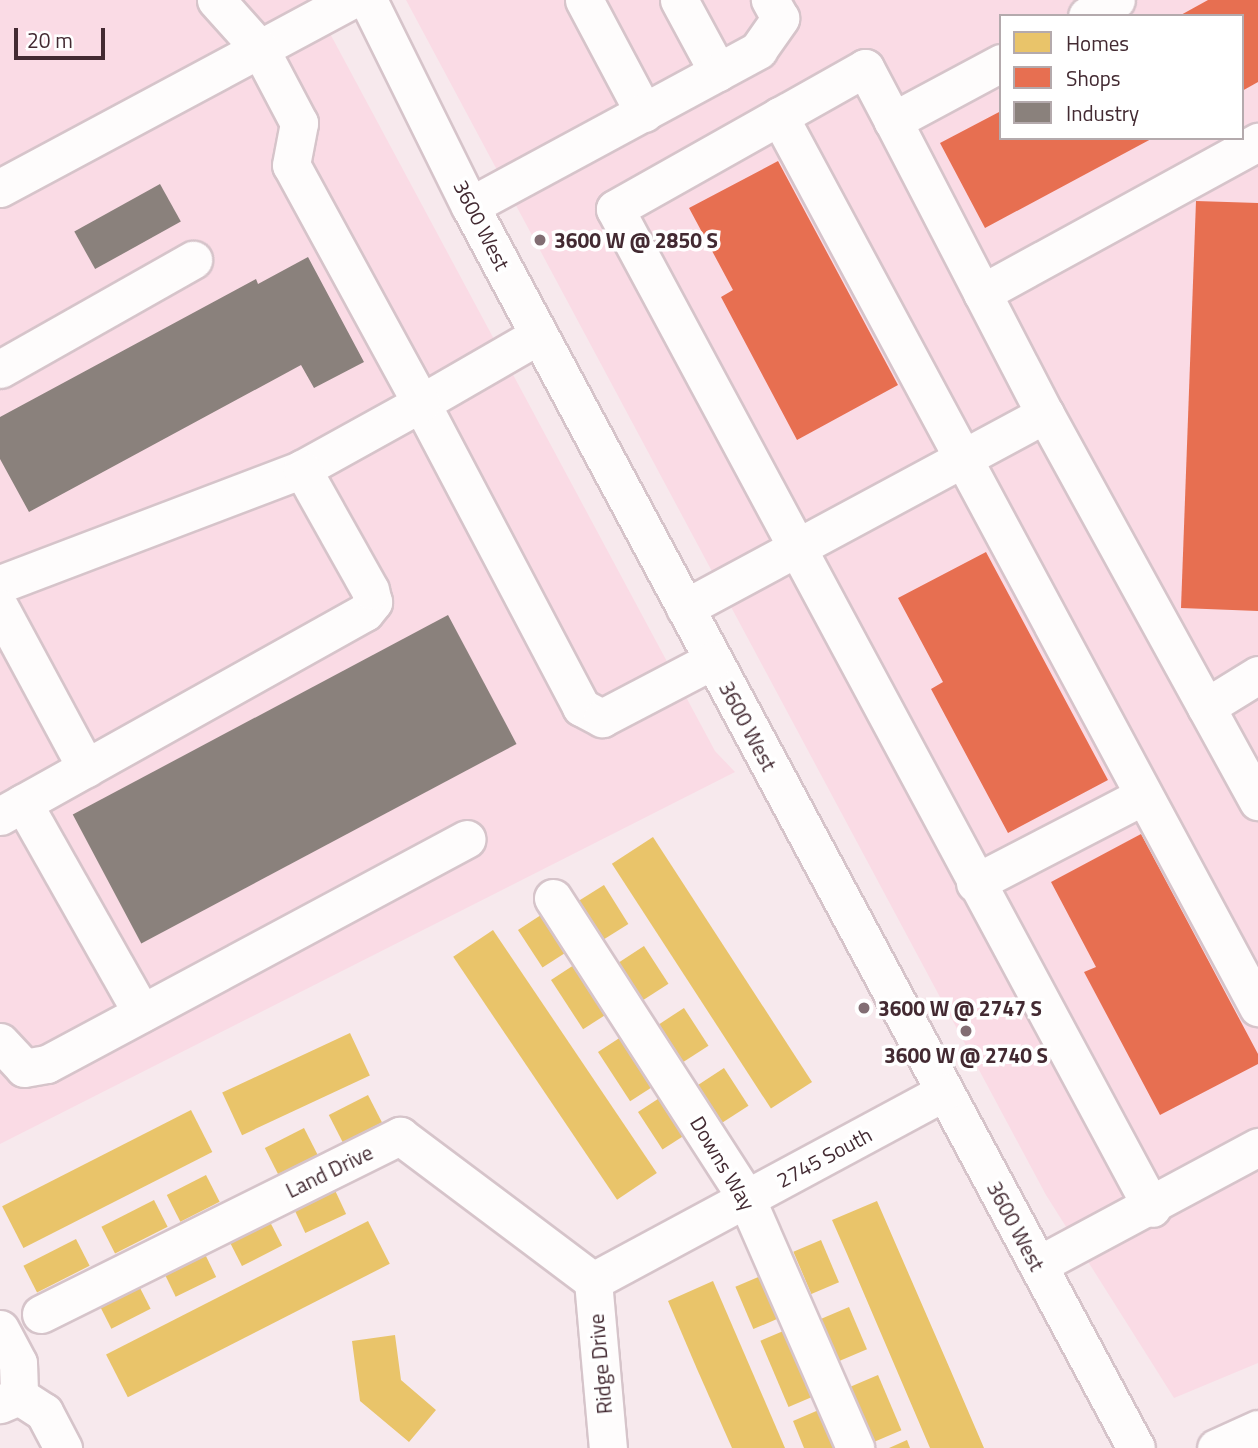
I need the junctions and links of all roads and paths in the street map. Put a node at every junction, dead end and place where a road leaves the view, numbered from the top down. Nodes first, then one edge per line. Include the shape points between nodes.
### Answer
1 (216, 0) edge
2 (351, 0) edge
3 (368, 0) edge
4 (584, 0) edge
5 (679, 0) edge
6 (770, 0) edge
7 (1116, 0) edge
8 (1091, 14) edge
9 (260, 49) junction
10 (999, 64) edge
11 (718, 72) junction
12 (644, 113) junction
13 (779, 116) junction
14 (893, 121) junction
15 (1258, 142) edge
16 (0, 188) edge
17 (470, 206) junction
18 (193, 260) dead end
19 (982, 293) junction
20 (539, 335) junction
21 (0, 369) edge
22 (421, 403) junction
23 (1045, 414) junction
24 (964, 458) junction
25 (302, 469) junction
26 (794, 549) junction
27 (0, 584) edge
28 (0, 608) edge
29 (685, 608) junction
30 (713, 660) junction
31 (1258, 675) edge
32 (1206, 706) junction
33 (86, 768) junction
34 (1143, 796) junction
35 (1258, 802) edge
36 (11, 809) edge
37 (467, 839) dead end
38 (975, 883) junction
39 (553, 898) dead end
40 (1258, 1007) edge
41 (142, 1013) junction
42 (0, 1042) edge
43 (944, 1092) junction
44 (1258, 1147) edge
45 (746, 1198) junction
46 (1152, 1208) junction
47 (1038, 1265) junction
48 (593, 1281) junction
49 (41, 1314) dead end
50 (0, 1329) edge
51 (10, 1400) edge
52 (1258, 1429) edge
53 (63, 1448) edge
54 (608, 1448) edge
55 (855, 1448) edge
56 (1136, 1448) edge
57 (1216, 1448) edge

1 - 9 street
2 - 9 street
3 - 17 street, 3600 West
4 - 12 street
5 - 11 street
6 - 11 street via 780,18 758,50
7 - 8 street
9 - 16 street
9 - 22 street via 299,123 291,166
10 - 14 street
11 - 12 street
12 - 17 street
13 - 14 street via 865,68
13 - 24 street
13 - 26 street via 615,209
14 - 19 street
15 - 19 street
17 - 20 street, 3600 West
18 - 21 street
19 - 23 street
20 - 22 street
20 - 29 street, 3600 West
22 - 25 street
22 - 30 street via 581,707 602,718
23 - 24 street
23 - 32 street
24 - 26 street
24 - 34 street
25 - 27 street
25 - 33 street via 373,602 365,612
26 - 29 street
26 - 38 street
28 - 33 street
29 - 30 street, 3600 West
30 - 43 street, 3600 West
31 - 32 street
32 - 35 street
33 - 36 street
34 - 38 street
34 - 40 street
36 - 41 street
37 - 41 street
38 - 46 street
39 - 45 street, Downs Way
41 - 42 street via 35,1068 13,1061
43 - 45 street, 2745 South
43 - 47 street, 3600 West
44 - 46 street
45 - 48 street, 2745 South
45 - 55 street, Downs Way
46 - 47 street
47 - 56 street, 3600 West
48 - 49 street, Land Drive via 400,1136
48 - 54 street, Ridge Drive
50 - 51 street via 18,1363
51 - 53 street via 44,1412
52 - 57 street

